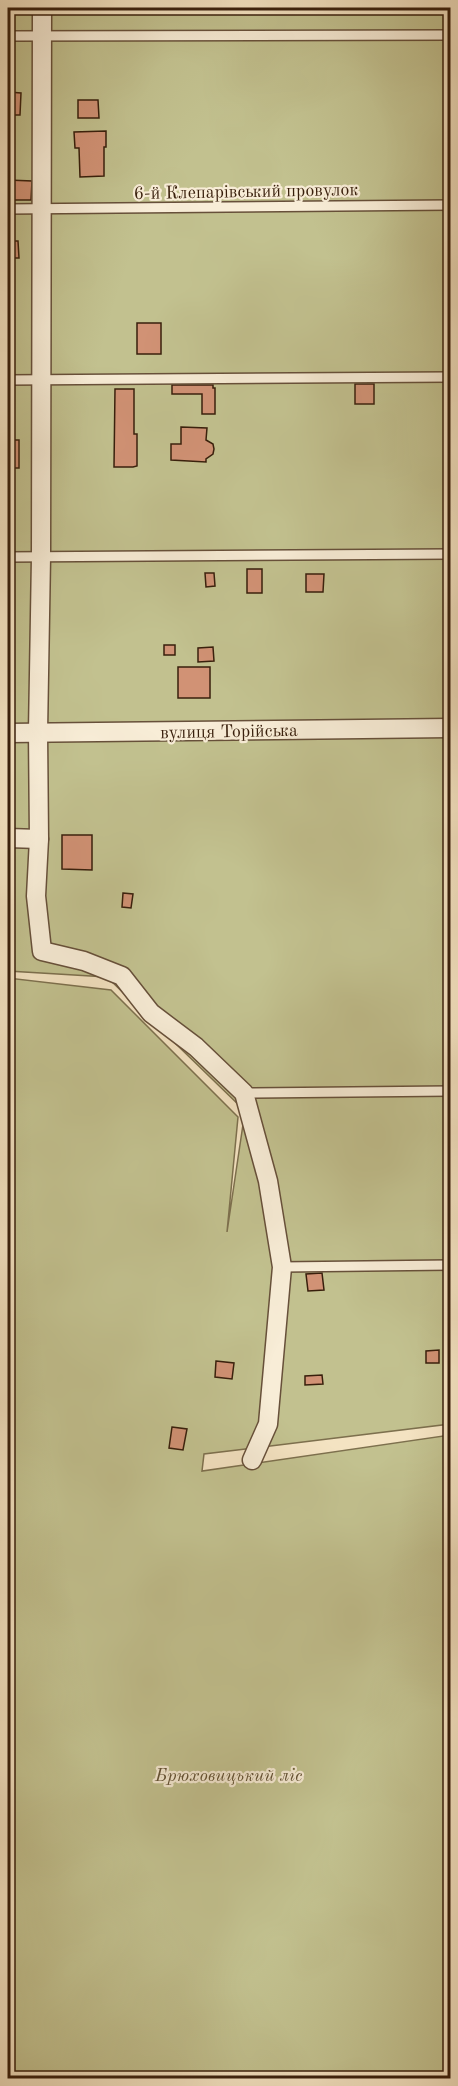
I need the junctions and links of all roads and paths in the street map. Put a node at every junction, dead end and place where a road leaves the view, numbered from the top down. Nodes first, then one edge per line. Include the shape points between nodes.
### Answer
1 (42, 8) edge
2 (42, 35) junction
3 (450, 35) edge
4 (8, 36) edge
5 (450, 205) edge
6 (8, 209) edge
7 (41, 209) junction
8 (450, 377) edge
9 (8, 380) edge
10 (41, 380) junction
11 (450, 554) edge
12 (8, 557) edge
13 (41, 557) junction
14 (450, 728) edge
15 (38, 732) junction
16 (8, 733) edge
17 (8, 838) edge
18 (39, 839) junction
19 (450, 1091) edge
20 (244, 1093) junction
21 (450, 1264) edge
22 (282, 1267) junction
23 (252, 1460) dead end

1 - 2 street
2 - 3 lane
2 - 4 lane
2 - 7 street
5 - 7 lane, 6-й Клепарівський провулок
6 - 7 lane, 6-й Клепарівський провулок
7 - 10 street
8 - 10 lane
9 - 10 lane
10 - 13 street
11 - 13 lane
12 - 13 lane
13 - 15 street
14 - 15 street, вулиця Торійська
15 - 16 street, вулиця Торійська
15 - 18 street
17 - 18 street
18 - 20 street via 36,897 42,951 122,976 151,1013 196,1047
19 - 20 lane
20 - 22 street via 268,1181
21 - 22 lane
22 - 23 street via 267,1424

